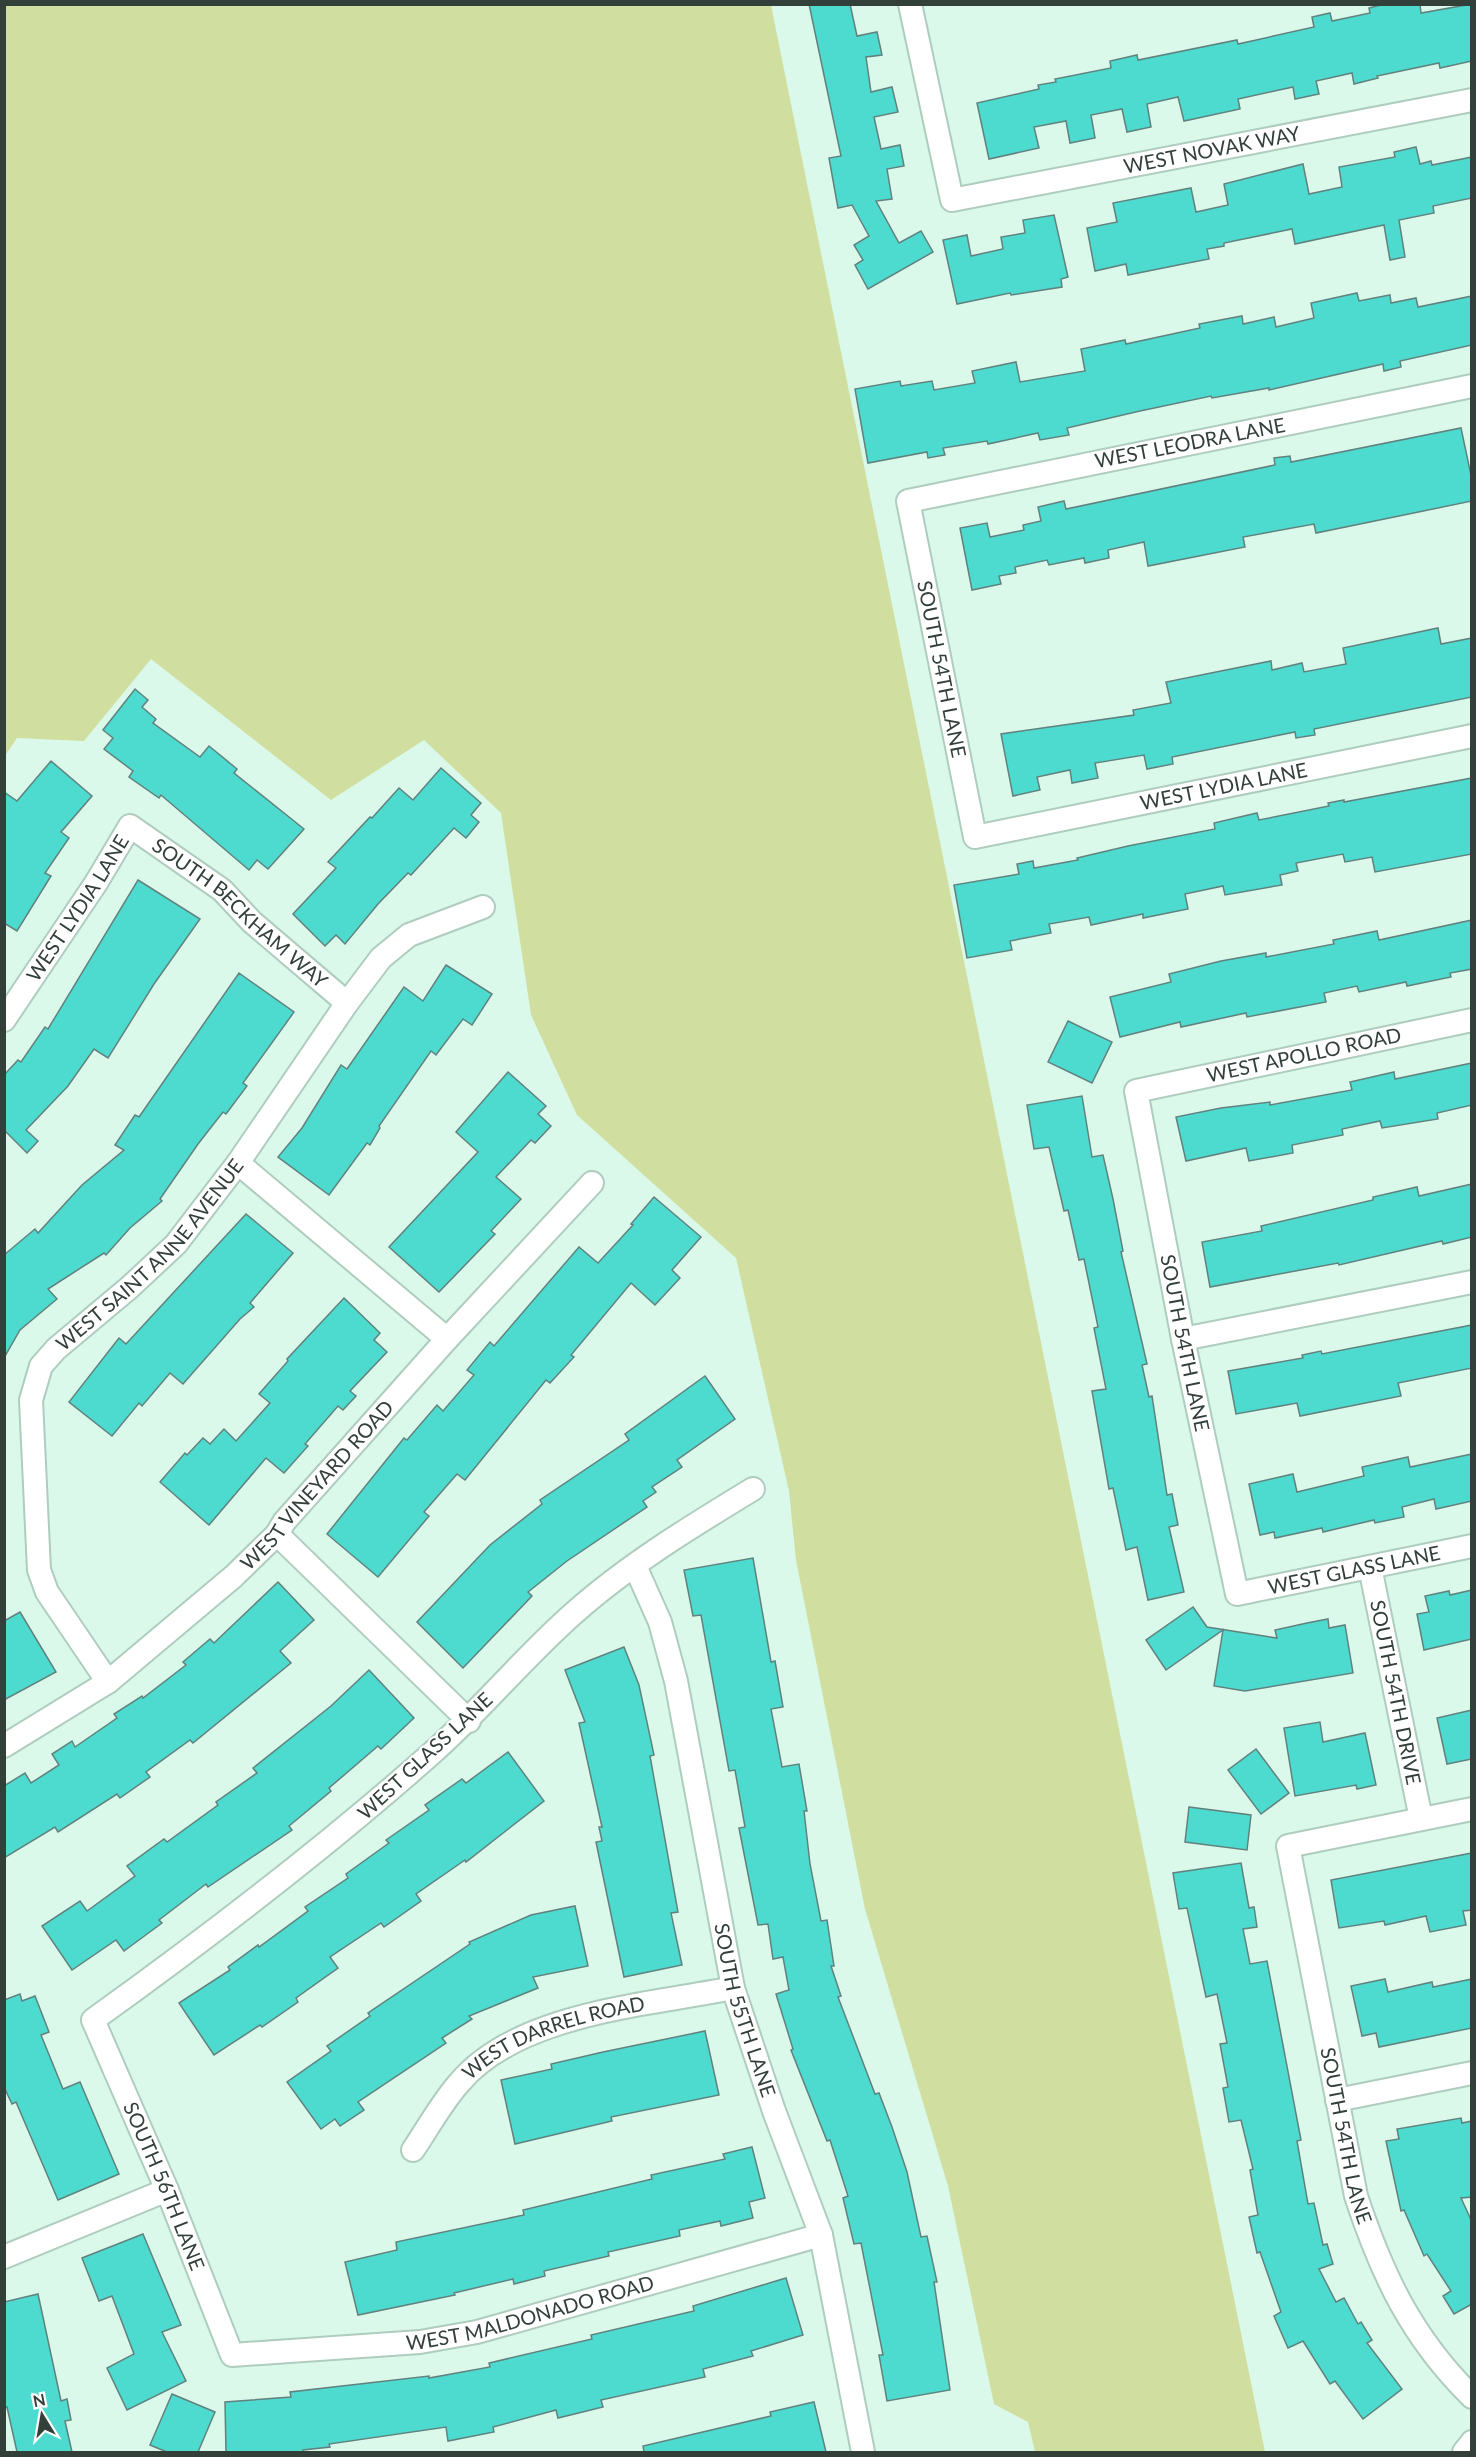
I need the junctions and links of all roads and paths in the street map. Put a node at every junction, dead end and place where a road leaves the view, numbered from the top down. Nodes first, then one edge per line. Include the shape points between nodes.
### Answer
1 (910, 4) edge
2 (1472, 100) edge
3 (1472, 386) edge
4 (908, 501) joint
5 (1472, 736) edge
6 (130, 826) joint
7 (975, 837) joint
8 (483, 907) dead end
9 (347, 1003) junction
10 (4, 1020) edge
11 (1472, 1020) edge
12 (1136, 1091) joint
13 (238, 1163) junction
14 (592, 1183) dead end
15 (1472, 1282) edge
16 (447, 1339) junction
17 (1184, 1339) junction
18 (753, 1489) dead end
19 (277, 1534) junction
20 (1472, 1546) edge
21 (635, 1566) junction
22 (1370, 1567) junction
23 (1238, 1594) joint
24 (108, 1682) junction
25 (469, 1721) junction
26 (4, 1746) edge
27 (1472, 1809) edge
28 (1421, 1819) junction
29 (733, 1988) junction
30 (93, 2020) joint
31 (1472, 2073) edge
32 (1337, 2100) junction
33 (413, 2150) dead end
34 (166, 2190) junction
35 (821, 2235) junction
36 (4, 2257) edge
37 (232, 2355) joint
38 (1472, 2397) edge
39 (1472, 2442) edge
40 (863, 2452) edge
41 (1464, 2452) edge

1 - 2 street, WEST NOVAK WAY via 952,200
3 - 4 street, WEST LEODRA LANE
4 - 7 street, SOUTH 54TH LANE
5 - 7 street, WEST LYDIA LANE
6 - 9 street, SOUTH BECKHAM WAY via 222,890 252,922
6 - 10 street, WEST LYDIA LANE
8 - 9 street, WEST SAINT ANNE AVENUE via 409,935 381,958
9 - 13 street, WEST SAINT ANNE AVENUE
11 - 12 street, WEST APOLLO ROAD
12 - 17 street, SOUTH 54TH LANE
13 - 16 street
13 - 24 street, WEST SAINT ANNE AVENUE via 176,1244 41,1366 31,1400 39,1570 47,1592
14 - 16 street, WEST VINEYARD ROAD
15 - 17 street
16 - 19 street, WEST VINEYARD ROAD
17 - 23 street, SOUTH 54TH LANE
18 - 21 street, WEST GLASS LANE
19 - 24 street, WEST VINEYARD ROAD via 234,1576
19 - 25 street
20 - 22 street, WEST GLASS LANE
21 - 25 street, WEST GLASS LANE via 574,1612
21 - 29 street, SOUTH 55TH LANE via 660,1623 676,1681
22 - 23 street, WEST GLASS LANE
22 - 28 street, SOUTH 54TH DRIVE
24 - 26 street, WEST VINEYARD ROAD
25 - 30 street, WEST GLASS LANE via 353,1823 184,1955
27 - 28 street
28 - 32 street, SOUTH 54TH LANE via 1288,1846
29 - 33 street, WEST DARREL ROAD via 561,2021 513,2041 459,2082
29 - 35 street, SOUTH 55TH LANE
30 - 34 street, SOUTH 56TH LANE
31 - 32 street
32 - 38 street, SOUTH 54TH LANE via 1356,2196 1374,2251 1413,2328
34 - 36 street
34 - 37 street, SOUTH 56TH LANE
35 - 37 street, WEST MALDONADO ROAD via 477,2332 420,2342
35 - 40 street, SOUTH 55TH LANE
39 - 41 street

